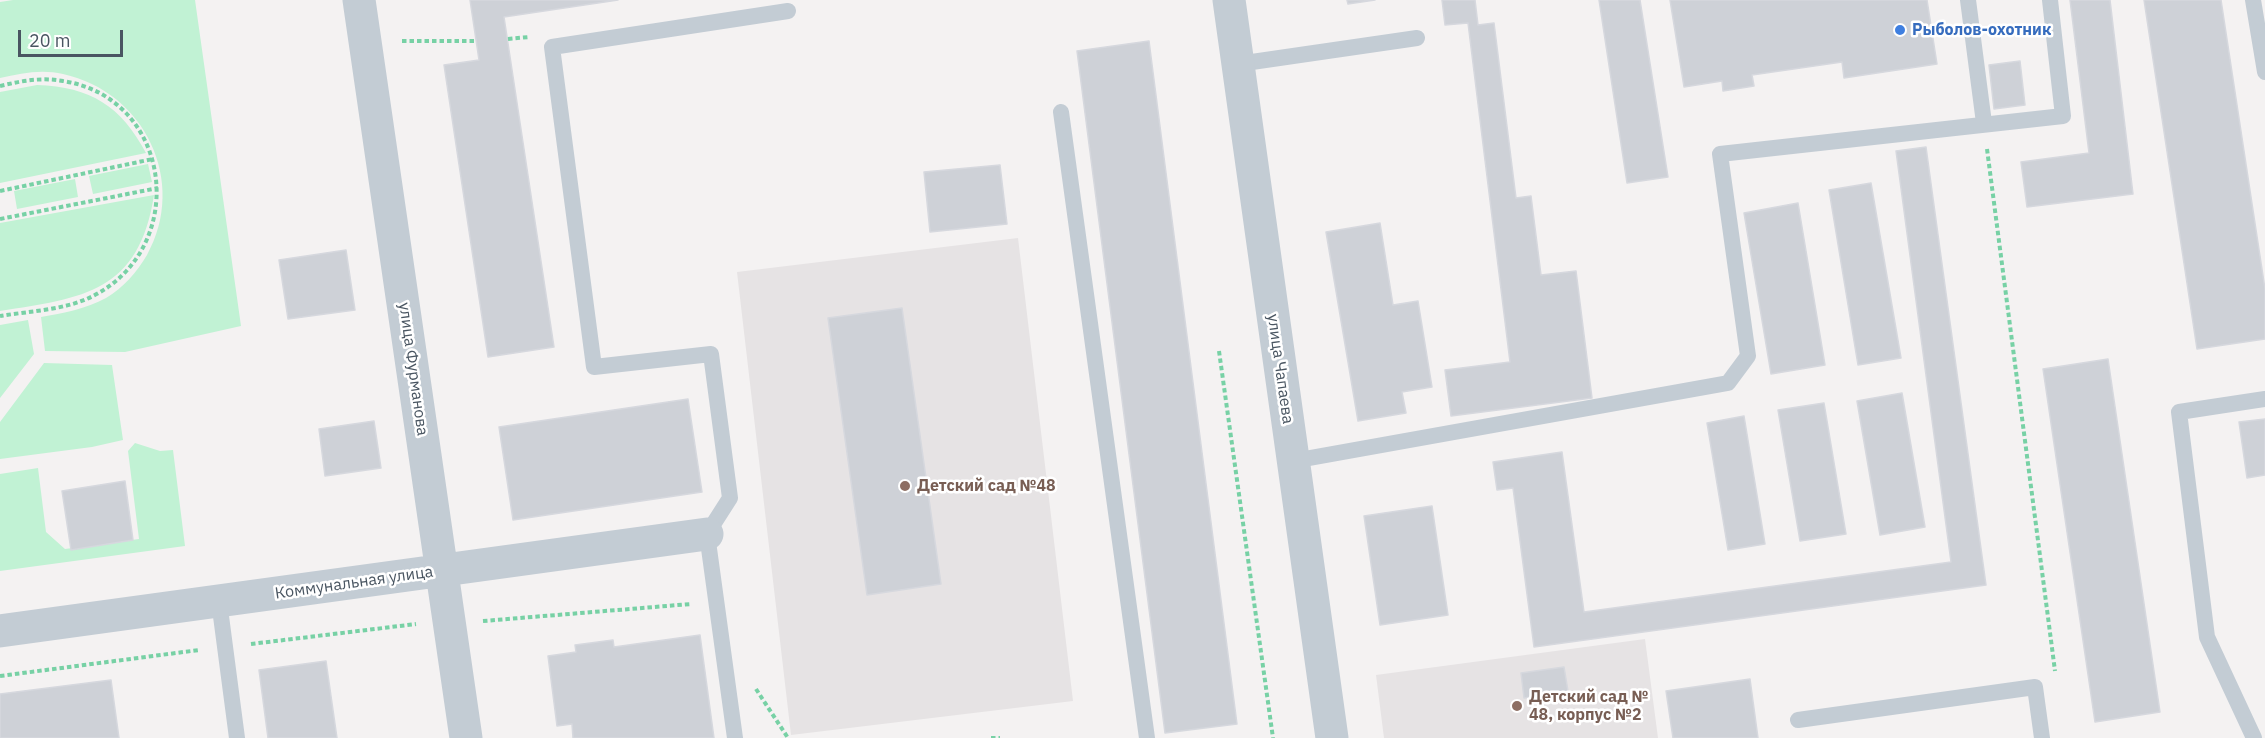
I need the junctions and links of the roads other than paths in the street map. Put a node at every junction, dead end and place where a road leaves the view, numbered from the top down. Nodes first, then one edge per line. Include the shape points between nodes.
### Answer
1 (359, 0) edge
2 (1229, 0) edge
3 (1968, 0) edge
4 (2050, 0) edge
5 (2253, 0) edge
6 (788, 11) dead end
7 (1417, 38) dead end
8 (1238, 64) junction
9 (2265, 72) edge
10 (1061, 112) dead end
11 (1984, 123) junction
12 (2265, 399) edge
13 (1293, 460) junction
14 (707, 534) junction
15 (443, 571) junction
16 (219, 601) junction
17 (0, 631) edge
18 (1798, 720) dead end
19 (237, 738) edge
20 (466, 738) edge
21 (735, 738) edge
22 (1147, 738) edge
23 (1332, 738) edge
24 (2042, 738) edge
25 (2254, 738) edge

1 - 15 street, улица Фурманова
2 - 8 street, улица Чапаева
3 - 11 lane
4 - 11 lane via 2063,116
5 - 9 lane
6 - 14 lane via 552,47 594,367 711,354 730,498
7 - 8 lane
8 - 13 street, улица Чапаева
10 - 22 lane
11 - 13 lane via 1720,154 1748,357 1728,383
12 - 25 lane via 2180,412 2207,637
13 - 23 street, улица Чапаева
14 - 15 street, Коммунальная улица
14 - 21 lane
15 - 16 street, Коммунальная улица
15 - 20 street, улица Фурманова
16 - 17 street, Коммунальная улица
16 - 19 lane
18 - 24 lane via 2035,687

